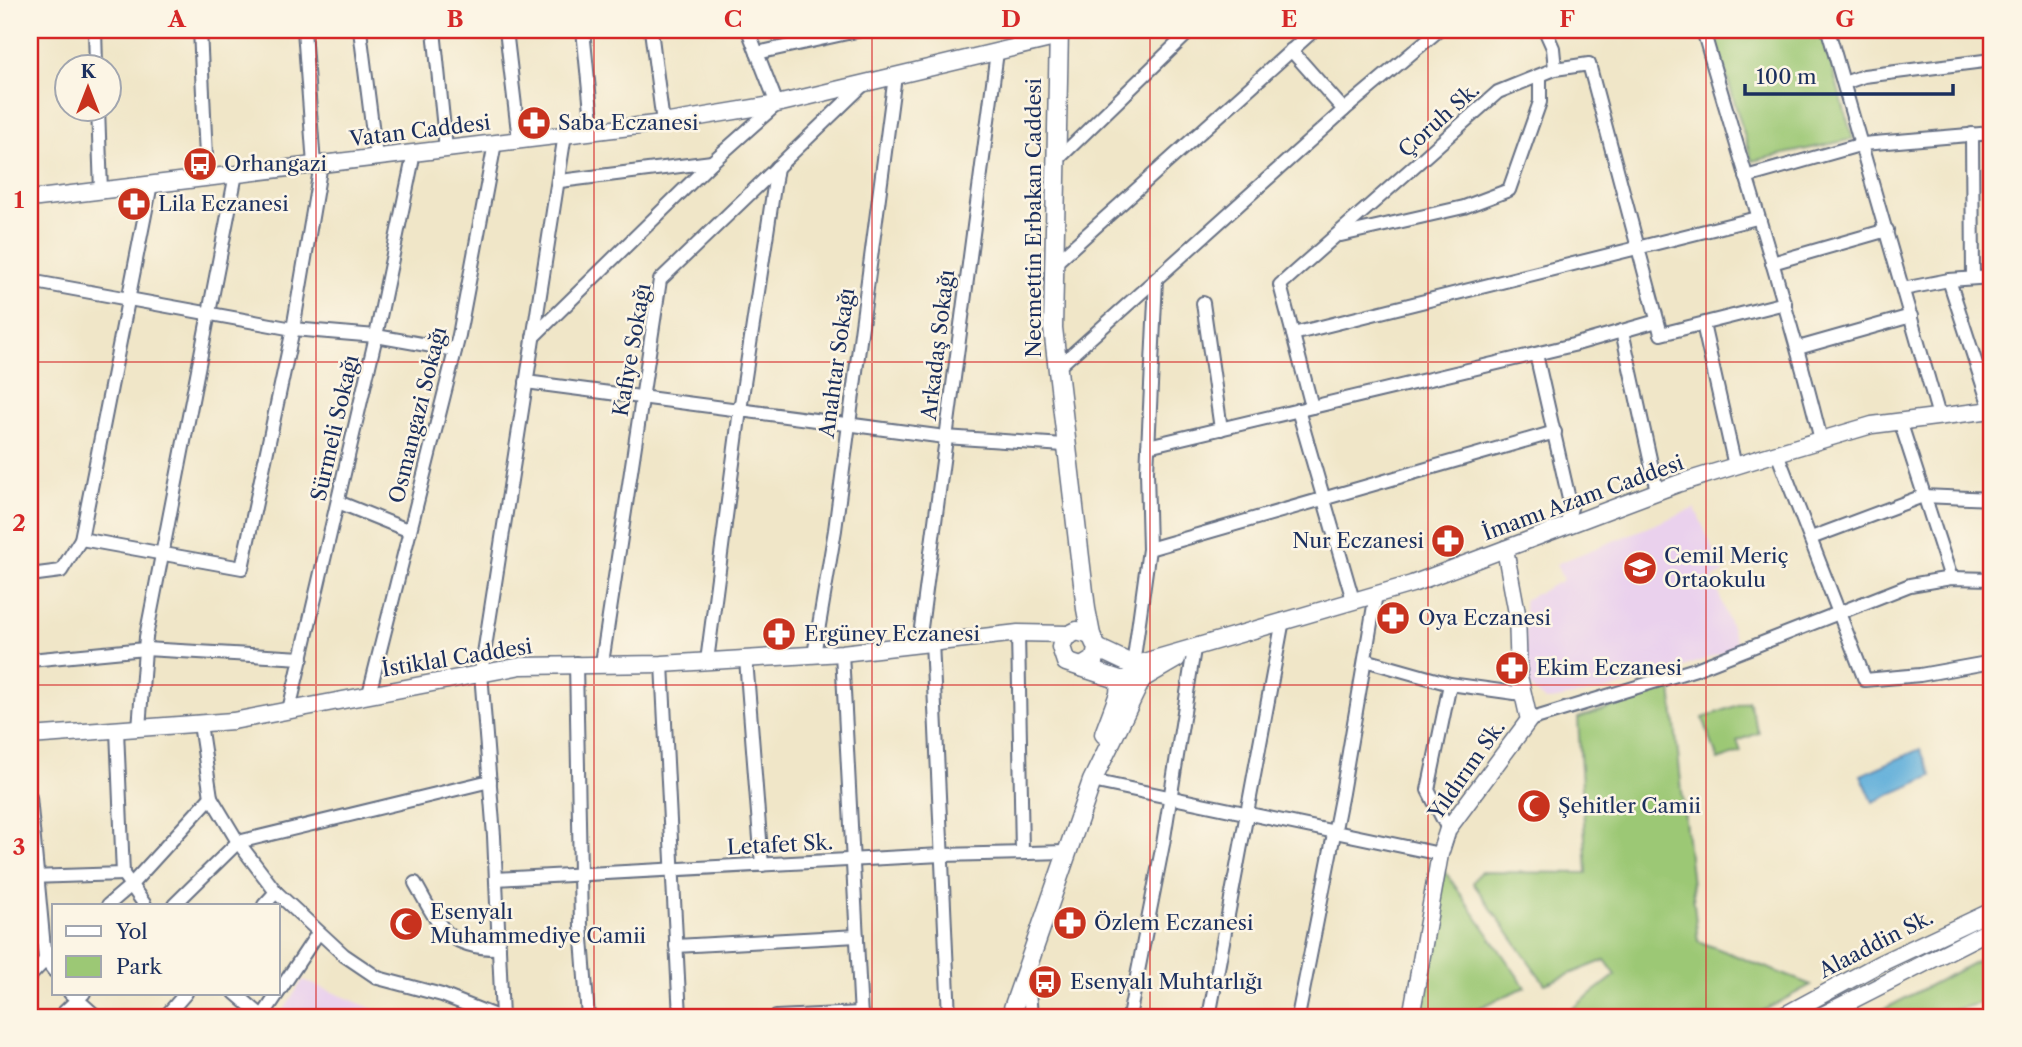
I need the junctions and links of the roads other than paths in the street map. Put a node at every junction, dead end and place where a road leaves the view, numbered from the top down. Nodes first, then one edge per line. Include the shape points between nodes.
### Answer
1 (95, 30) edge
2 (200, 30) edge
3 (304, 30) edge
4 (360, 30) edge
5 (434, 30) edge
6 (506, 30) edge
7 (583, 30) edge
8 (651, 30) edge
9 (748, 30) edge
10 (861, 30) edge
11 (1191, 30) edge
12 (1314, 30) edge
13 (1440, 30) edge
14 (1545, 30) edge
15 (1703, 30) edge
16 (1828, 30) edge
17 (1062, 32) edge
18 (1291, 50) junction
19 (96, 52) edge
20 (997, 52) junction
21 (757, 53) junction
22 (1992, 60) edge
23 (1555, 69) junction
24 (895, 76) junction
25 (1540, 76) junction
26 (1844, 83) junction
27 (864, 84) junction
28 (776, 104) junction
29 (1344, 110) junction
30 (99, 122) edge
31 (663, 123) junction
32 (593, 131) junction
33 (1992, 133) edge
34 (565, 134) junction
35 (1972, 134) junction
36 (519, 140) junction
37 (495, 143) junction
38 (1863, 144) junction
39 (446, 149) junction
40 (414, 153) junction
41 (376, 157) junction
42 (712, 162) junction
43 (1055, 162) junction
44 (318, 164) junction
45 (777, 167) junction
46 (236, 174) junction
47 (1746, 177) junction
48 (206, 178) junction
49 (560, 181) junction
50 (151, 184) junction
51 (101, 191) junction
52 (30, 199) edge
53 (1757, 218) junction
54 (1887, 230) junction
55 (1337, 236) junction
56 (1638, 246) junction
57 (1772, 263) junction
58 (1052, 265) junction
59 (1992, 277) edge
60 (1973, 278) junction
61 (1156, 279) junction
62 (1949, 280) junction
63 (31, 281) edge
64 (1903, 289) junction
65 (30, 298) edge
66 (129, 299) junction
67 (1203, 303) dead end
68 (1785, 303) junction
69 (209, 313) junction
70 (1911, 316) junction
71 (1657, 321) junction
72 (1703, 324) junction
73 (293, 328) junction
74 (1622, 331) junction
75 (1293, 334) junction
76 (376, 336) junction
77 (533, 337) junction
78 (1798, 348) junction
79 (455, 350) junction
80 (1536, 354) junction
81 (1057, 368) junction
82 (526, 382) junction
83 (642, 398) junction
84 (1312, 407) junction
85 (740, 410) junction
86 (1298, 410) junction
87 (1991, 410) edge
88 (1939, 416) junction
89 (1900, 421) junction
90 (848, 424) junction
91 (1222, 429) junction
92 (1555, 432) junction
93 (945, 437) junction
94 (1822, 440) junction
95 (1064, 444) junction
96 (1148, 446) junction
97 (1777, 453) junction
98 (1735, 466) junction
99 (1657, 491) junction
100 (1923, 496) junction
101 (1992, 499) edge
102 (1324, 500) junction
103 (338, 502) junction
104 (1566, 526) junction
105 (410, 531) junction
106 (1811, 538) junction
107 (81, 539) junction
108 (1149, 549) junction
109 (1505, 549) junction
110 (162, 553) junction
111 (30, 575) edge
112 (1951, 578) junction
113 (1992, 579) edge
114 (1376, 594) junction
115 (1353, 600) junction
116 (1840, 611) junction
117 (1283, 620) junction
118 (1018, 633) junction
119 (1082, 637) junction
120 (925, 642) junction
121 (145, 649) junction
122 (1194, 649) junction
123 (842, 653) junction
124 (814, 655) junction
125 (302, 658) junction
126 (1063, 658) junction
127 (746, 659) junction
128 (30, 660) edge
129 (1365, 660) junction
130 (707, 661) junction
131 (1992, 662) edge
132 (576, 663) junction
133 (602, 663) junction
134 (662, 664) junction
135 (1082, 667) junction
136 (481, 673) junction
137 (1137, 673) junction
138 (1120, 680) junction
139 (1450, 684) junction
140 (369, 694) junction
141 (1522, 694) junction
142 (289, 710) junction
143 (1529, 720) junction
144 (200, 724) junction
145 (139, 728) junction
146 (117, 730) junction
147 (30, 736) edge
148 (490, 781) junction
149 (1092, 781) junction
150 (30, 797) edge
151 (211, 797) junction
152 (1170, 797) junction
153 (1247, 812) junction
154 (1448, 829) junction
155 (1334, 833) junction
156 (238, 842) junction
157 (1066, 852) junction
158 (1023, 853) junction
159 (1440, 854) junction
160 (941, 855) junction
161 (853, 860) junction
162 (762, 865) junction
163 (672, 870) junction
164 (123, 874) junction
165 (581, 875) junction
166 (33, 877) edge
167 (496, 879) junction
168 (415, 883) dead end
169 (129, 887) junction
170 (276, 892) junction
171 (109, 904) edge
172 (144, 904) edge
173 (175, 904) edge
174 (265, 904) edge
175 (1992, 911) edge
176 (1992, 929) edge
177 (318, 933) junction
178 (857, 936) junction
179 (676, 946) junction
180 (499, 948) junction
181 (50, 955) edge
182 (1898, 956) junction
183 (1879, 964) junction
184 (1027, 968) junction
185 (1907, 972) junction
186 (30, 976) edge
187 (1888, 980) junction
188 (280, 990) edge
189 (76, 995) edge
190 (184, 995) edge
191 (238, 995) edge
192 (277, 995) edge
193 (861, 1015) edge
194 (59, 1017) edge
195 (97, 1017) edge
196 (165, 1017) edge
197 (262, 1017) edge
198 (500, 1017) edge
199 (588, 1017) edge
200 (680, 1017) edge
201 (776, 1017) edge
202 (949, 1017) edge
203 (1010, 1017) edge
204 (1031, 1017) edge
205 (1129, 1017) edge
206 (1209, 1017) edge
207 (1298, 1017) edge
208 (1412, 1017) edge
209 (1780, 1017) edge
210 (1819, 1017) edge

1 - 19 street
2 - 48 street
3 - 44 street
4 - 41 street
5 - 39 street
6 - 36 street
7 - 32 street
8 - 31 street
9 - 21 street
10 - 21 street
11 - 43 street
12 - 18 street
13 - 29 street
14 - 23 street
15 - 47 street
16 - 26 street
17 - 20 street, Vatan Caddesi
17 - 43 main road, Necmettin Erbakan Caddesi
18 - 29 street
18 - 58 street
20 - 24 street, Vatan Caddesi
20 - 93 street, Arkadaş Sokağı
21 - 28 street
22 - 26 street via 1864,76
23 - 25 street, Çoruh Sk.
23 - 56 street, Çoruh Sk. via 1589,64
24 - 27 street, Vatan Caddesi
24 - 90 street, Anahtar Sokağı
25 - 55 street, Çoruh Sk. via 1498,92
25 - 55 street via 1540,102 1509,190 1464,207
26 - 38 street
27 - 28 street, Vatan Caddesi
27 - 45 street, Kafiye Sokağı
28 - 31 street, Vatan Caddesi
28 - 42 street
29 - 61 street
30 - 51 street
31 - 32 street, Vatan Caddesi
32 - 34 street, Vatan Caddesi
33 - 35 street
34 - 36 street, Vatan Caddesi
34 - 49 street
35 - 38 street
35 - 60 street
36 - 37 street, Vatan Caddesi
37 - 39 street, Vatan Caddesi
37 - 79 street, Osmangazi Sokağı
38 - 47 street
38 - 54 street
39 - 40 street, Vatan Caddesi
40 - 41 street, Vatan Caddesi
40 - 76 street, Sürmeli Sokağı
41 - 44 street, Vatan Caddesi
42 - 49 street
42 - 77 street
43 - 58 main road, Necmettin Erbakan Caddesi
44 - 46 street, Vatan Caddesi
44 - 73 street
45 - 83 street, Kafiye Sokağı via 660,280
45 - 85 street
46 - 48 street, Vatan Caddesi
46 - 69 street
47 - 53 street
48 - 50 street, Vatan Caddesi
49 - 77 street
50 - 51 street, Vatan Caddesi
50 - 66 street
51 - 52 street, Vatan Caddesi
53 - 56 street
53 - 57 street
54 - 57 street
54 - 64 street
55 - 75 street, Çoruh Sk. via 1280,285
56 - 71 street, Çoruh Sk.
56 - 75 street
57 - 68 street
58 - 81 main road, Necmettin Erbakan Caddesi
59 - 60 street
60 - 62 street
61 - 81 street
61 - 96 street
62 - 64 street
62 - 87 street
63 - 65 street
63 - 66 street
64 - 70 street
66 - 69 street
66 - 107 street
67 - 91 street
68 - 72 street
68 - 78 street
69 - 73 street
69 - 110 street
70 - 78 street
70 - 88 street
71 - 72 street via 1661,334
71 - 74 street
72 - 98 street
73 - 76 street
73 - 110 street via 242,568
74 - 80 street
74 - 99 street
75 - 84 street, Çoruh Sk.
76 - 79 street
76 - 103 street, Sürmeli Sokağı
77 - 82 street
78 - 94 street
79 - 105 street, Osmangazi Sokağı
80 - 84 street
80 - 92 street
81 - 95 main road, Necmettin Erbakan Caddesi
82 - 83 street
82 - 136 street
83 - 85 street
83 - 133 street, Kafiye Sokağı
84 - 86 street
85 - 90 street
85 - 130 street
86 - 91 street
86 - 102 street
87 - 88 street, İmamı Azam Caddesi
88 - 89 street, İmamı Azam Caddesi
89 - 94 street, İmamı Azam Caddesi
89 - 100 street
90 - 93 street
90 - 124 street, Anahtar Sokağı
91 - 96 street
92 - 102 street
92 - 104 street via 1572,508
93 - 95 street
93 - 120 street, Arkadaş Sokağı
94 - 97 street, İmamı Azam Caddesi
95 - 119 main road, Necmettin Erbakan Caddesi via 1081,573
96 - 108 street
97 - 98 street, İmamı Azam Caddesi
97 - 106 street
98 - 99 street, İmamı Azam Caddesi
99 - 104 street, İmamı Azam Caddesi
100 - 101 street
100 - 106 street
100 - 112 street
102 - 108 street
102 - 115 street
103 - 105 street
103 - 125 street, Sürmeli Sokağı
104 - 109 street, İmamı Azam Caddesi
105 - 140 street, Osmangazi Sokağı
106 - 116 street
107 - 110 street
107 - 111 street via 61,571
108 - 137 street
109 - 114 street, İmamı Azam Caddesi
109 - 141 street, Yıldırım Sk. via 1517,613
110 - 121 street
112 - 113 street
112 - 116 street via 1910,585
114 - 115 street, İmamı Azam Caddesi
114 - 129 street
115 - 117 street, İmamı Azam Caddesi
116 - 131 street via 1865,680
116 - 143 street via 1696,668
117 - 122 street, İmamı Azam Caddesi
117 - 153 street
118 - 119 street, İstiklal Caddesi
118 - 120 street, İstiklal Caddesi
118 - 126 street
118 - 158 street
119 - 126 main road, Necmettin Erbakan Caddesi via 1060,647
119 - 135 main road via 1091,663
119 - 137 main road
120 - 123 street, İstiklal Caddesi
120 - 160 street, Arkadaş Sokağı
121 - 125 street
121 - 128 street
121 - 145 street
122 - 137 street, İmamı Azam Caddesi
122 - 152 street
123 - 124 street, İstiklal Caddesi
123 - 161 street
124 - 127 street, İstiklal Caddesi
125 - 142 street, Sürmeli Sokağı
126 - 135 main road via 1070,666
127 - 130 street, İstiklal Caddesi
127 - 162 street
129 - 139 street
129 - 155 street
130 - 134 street, İstiklal Caddesi
132 - 133 street, İstiklal Caddesi
132 - 136 street, İstiklal Caddesi
132 - 165 street
133 - 134 street, İstiklal Caddesi
134 - 163 street
135 - 138 main road
136 - 140 street, İstiklal Caddesi
136 - 148 street
137 - 138 main road
137 - 149 main road
138 - 149 main road via 1094,760
139 - 141 street
139 - 154 street via 1428,790
140 - 142 street, İstiklal Caddesi
141 - 143 street, Yıldırım Sk.
142 - 144 street, İstiklal Caddesi
143 - 154 street, Yıldırım Sk.
144 - 145 street, İstiklal Caddesi
144 - 151 street
145 - 146 street, İstiklal Caddesi
146 - 147 street, İstiklal Caddesi
146 - 164 street
148 - 156 street
148 - 167 street
149 - 152 street
149 - 157 main road
150 - 166 street
151 - 156 street
151 - 169 street
152 - 153 street
152 - 205 street
153 - 155 street
153 - 206 street
154 - 159 street, Yıldırım Sk.
155 - 159 street
155 - 207 street
156 - 170 street
156 - 173 street
157 - 158 street, Letafet Sk.
157 - 184 main road
158 - 160 street, Letafet Sk.
159 - 208 street, Yıldırım Sk.
160 - 161 street, Letafet Sk.
160 - 202 street, Arkadaş Sokağı
161 - 162 street, Letafet Sk.
161 - 178 street
162 - 163 street, Letafet Sk.
163 - 165 street, Letafet Sk.
163 - 179 street
164 - 166 street
164 - 169 street
165 - 167 street, Letafet Sk.
165 - 199 street
166 - 181 street
167 - 180 street
168 - 180 street via 443,932 478,948
169 - 171 street
169 - 172 street
170 - 174 street
170 - 177 street
175 - 182 street, Alaaddin Sk.
176 - 185 street, Alaaddin Sk.
177 - 188 street
177 - 198 street via 378,978
178 - 179 street
178 - 193 street
179 - 200 street
180 - 198 street
181 - 186 street
182 - 183 street, Alaaddin Sk.
182 - 185 street
183 - 187 street
183 - 209 street, Alaaddin Sk.
184 - 203 main road
184 - 204 street
185 - 187 street, Alaaddin Sk.
187 - 210 street, Alaaddin Sk.
189 - 194 street
189 - 195 street
190 - 196 street
191 - 197 street
192 - 197 street
193 - 201 street

